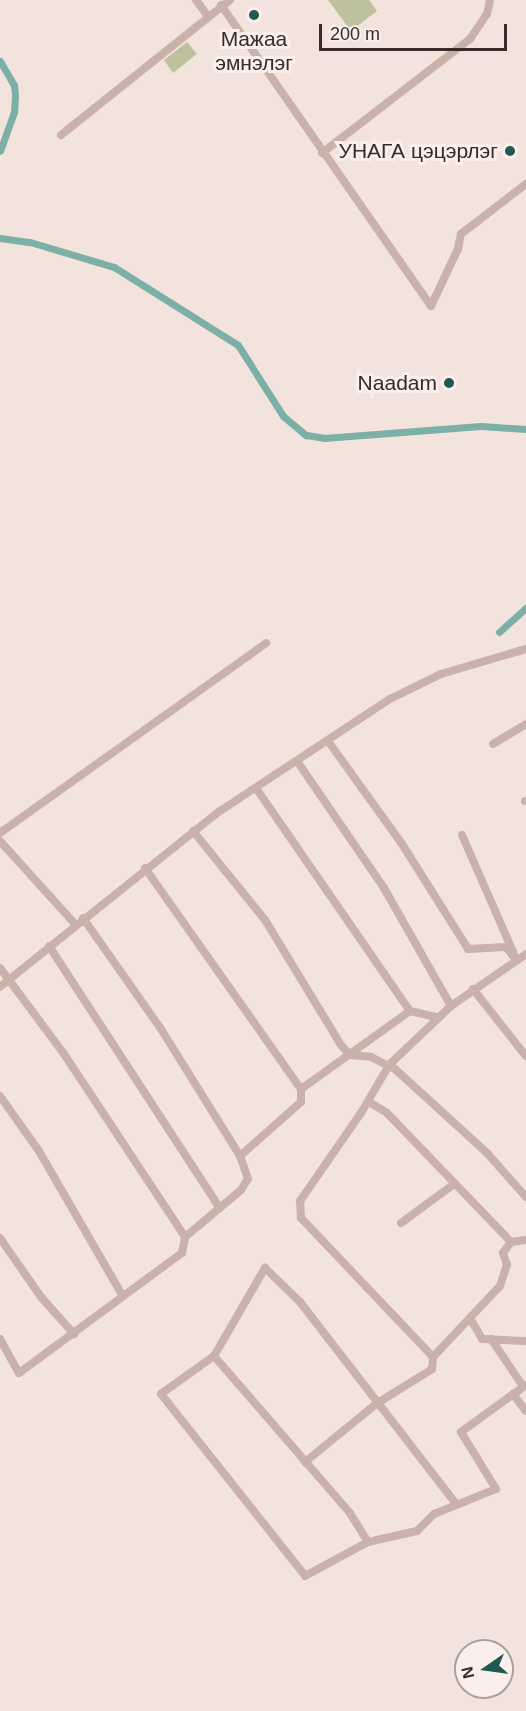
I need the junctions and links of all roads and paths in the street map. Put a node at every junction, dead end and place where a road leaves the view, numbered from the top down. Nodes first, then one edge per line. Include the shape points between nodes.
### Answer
1 (196, 0) edge
2 (230, 0) edge
3 (490, 0) edge
4 (221, 5) junction
5 (207, 15) junction
6 (61, 135) dead end
7 (322, 153) junction
8 (526, 184) edge
9 (266, 643) dead end
10 (526, 649) edge
11 (526, 724) edge
12 (328, 741) junction
13 (493, 744) dead end
14 (297, 761) junction
15 (256, 788) junction
16 (193, 831) junction
17 (0, 834) edge
18 (462, 835) dead end
19 (0, 841) edge
20 (145, 868) junction
21 (83, 918) junction
22 (75, 924) junction
23 (49, 946) junction
24 (526, 954) edge
25 (516, 960) junction
26 (0, 968) edge
27 (8, 980) junction
28 (0, 987) edge
29 (473, 989) junction
30 (451, 1006) junction
31 (410, 1011) junction
32 (437, 1017) junction
33 (350, 1054) junction
34 (526, 1056) edge
35 (389, 1065) junction
36 (301, 1089) junction
37 (0, 1096) edge
38 (369, 1102) junction
39 (240, 1156) junction
40 (454, 1184) junction
41 (526, 1197) edge
42 (220, 1208) junction
43 (401, 1223) dead end
44 (185, 1237) junction
45 (0, 1238) edge
46 (526, 1240) edge
47 (511, 1242) junction
48 (122, 1295) junction
49 (470, 1318) junction
50 (74, 1334) junction
51 (0, 1339) edge
52 (491, 1339) junction
53 (526, 1341) edge
54 (214, 1356) junction
55 (433, 1357) junction
56 (525, 1385) edge
57 (513, 1394) junction
58 (376, 1404) junction
59 (526, 1411) edge
60 (305, 1462) junction
61 (456, 1504) junction
62 (368, 1542) junction

1 - 5 street
2 - 4 street
3 - 7 street via 487,14 470,39
4 - 5 street
4 - 7 street
5 - 6 street
7 - 8 street via 430,306 458,249 461,234
9 - 17 street
10 - 12 street via 441,674 390,699
11 - 13 street
12 - 14 street
12 - 25 street via 402,843 468,949 506,947
14 - 15 street
14 - 30 street via 384,888
15 - 16 street
15 - 31 street
16 - 20 street
16 - 33 street via 265,920
18 - 25 street via 507,930
19 - 22 street
20 - 21 street
20 - 36 street
21 - 22 street
21 - 39 street via 162,1029
22 - 23 street
23 - 27 street
23 - 42 street
24 - 25 street
25 - 29 street
26 - 27 street
27 - 28 street
27 - 44 street via 64,1054
29 - 30 street
29 - 34 street
30 - 32 street
31 - 32 street
31 - 33 street
32 - 35 street
33 - 35 street
33 - 36 street
35 - 38 street
35 - 41 street via 486,1154
36 - 39 street via 301,1102
37 - 48 street via 39,1151
38 - 40 street via 387,1113
38 - 55 street via 300,1201 298,1211
39 - 42 street via 248,1179
40 - 43 street
40 - 47 street
42 - 44 street
44 - 48 street via 182,1253
45 - 50 street via 41,1297
46 - 47 street
47 - 49 street via 503,1253 507,1264 500,1286
48 - 50 street
49 - 52 street via 482,1339
49 - 55 street
50 - 51 street via 19,1373
52 - 53 street
52 - 56 street
54 - 58 street via 265,1268 300,1302
54 - 60 street
54 - 62 street via 161,1394 305,1576
55 - 58 street via 432,1369
56 - 57 street
57 - 59 street
57 - 61 street via 461,1432 496,1489
58 - 60 street
58 - 61 street
60 - 62 street via 350,1513
61 - 62 street via 434,1514 417,1531

